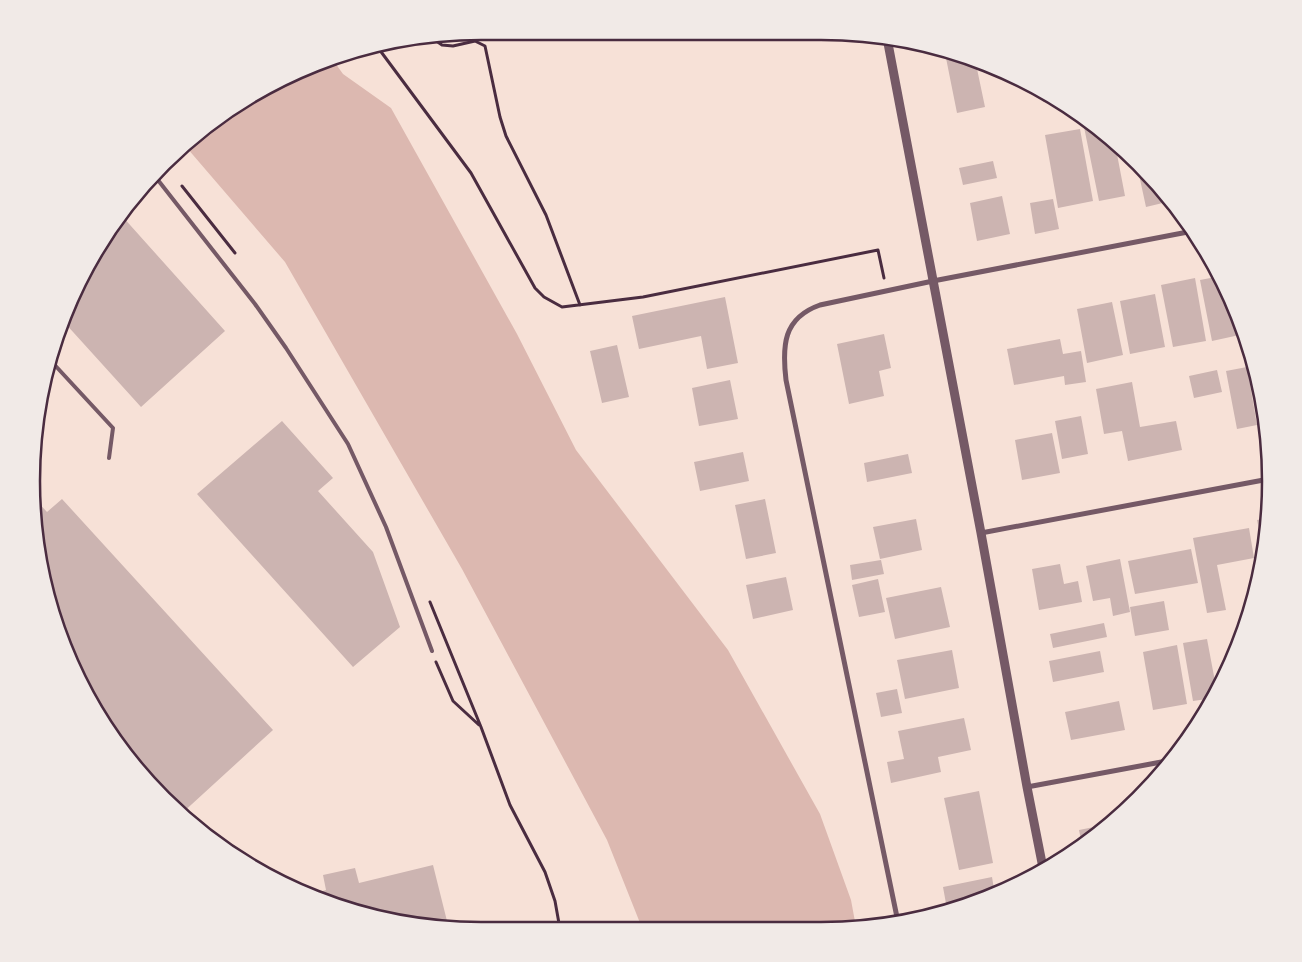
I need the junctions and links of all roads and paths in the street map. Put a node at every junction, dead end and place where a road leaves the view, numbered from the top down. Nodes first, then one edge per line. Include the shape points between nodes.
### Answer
1 (438, 42) edge
2 (887, 45) edge
3 (381, 51) edge
4 (158, 180) edge
5 (1185, 232) edge
6 (933, 281) junction
7 (886, 291) junction
8 (580, 305) junction
9 (55, 366) edge
10 (109, 458) dead end
11 (1262, 480) edge
12 (981, 533) junction
13 (432, 651) joint
14 (1161, 762) edge
15 (1027, 787) junction
16 (1042, 863) edge
17 (897, 915) edge
18 (559, 922) edge

1 - 8 path via 452,46 475,42 485,46 506,136 546,215
2 - 6 street
3 - 8 path via 471,173 535,288 544,298 562,307
4 - 13 lane via 255,304 348,444 386,527
5 - 6 street
6 - 7 street
6 - 12 street
7 - 8 path via 878,250 643,297
7 - 17 street via 820,305 800,315 790,327 784,361
9 - 10 lane via 113,428
11 - 12 street
12 - 15 street
13 - 18 path via 453,701 482,728 510,805 545,872
14 - 15 street
15 - 16 street

